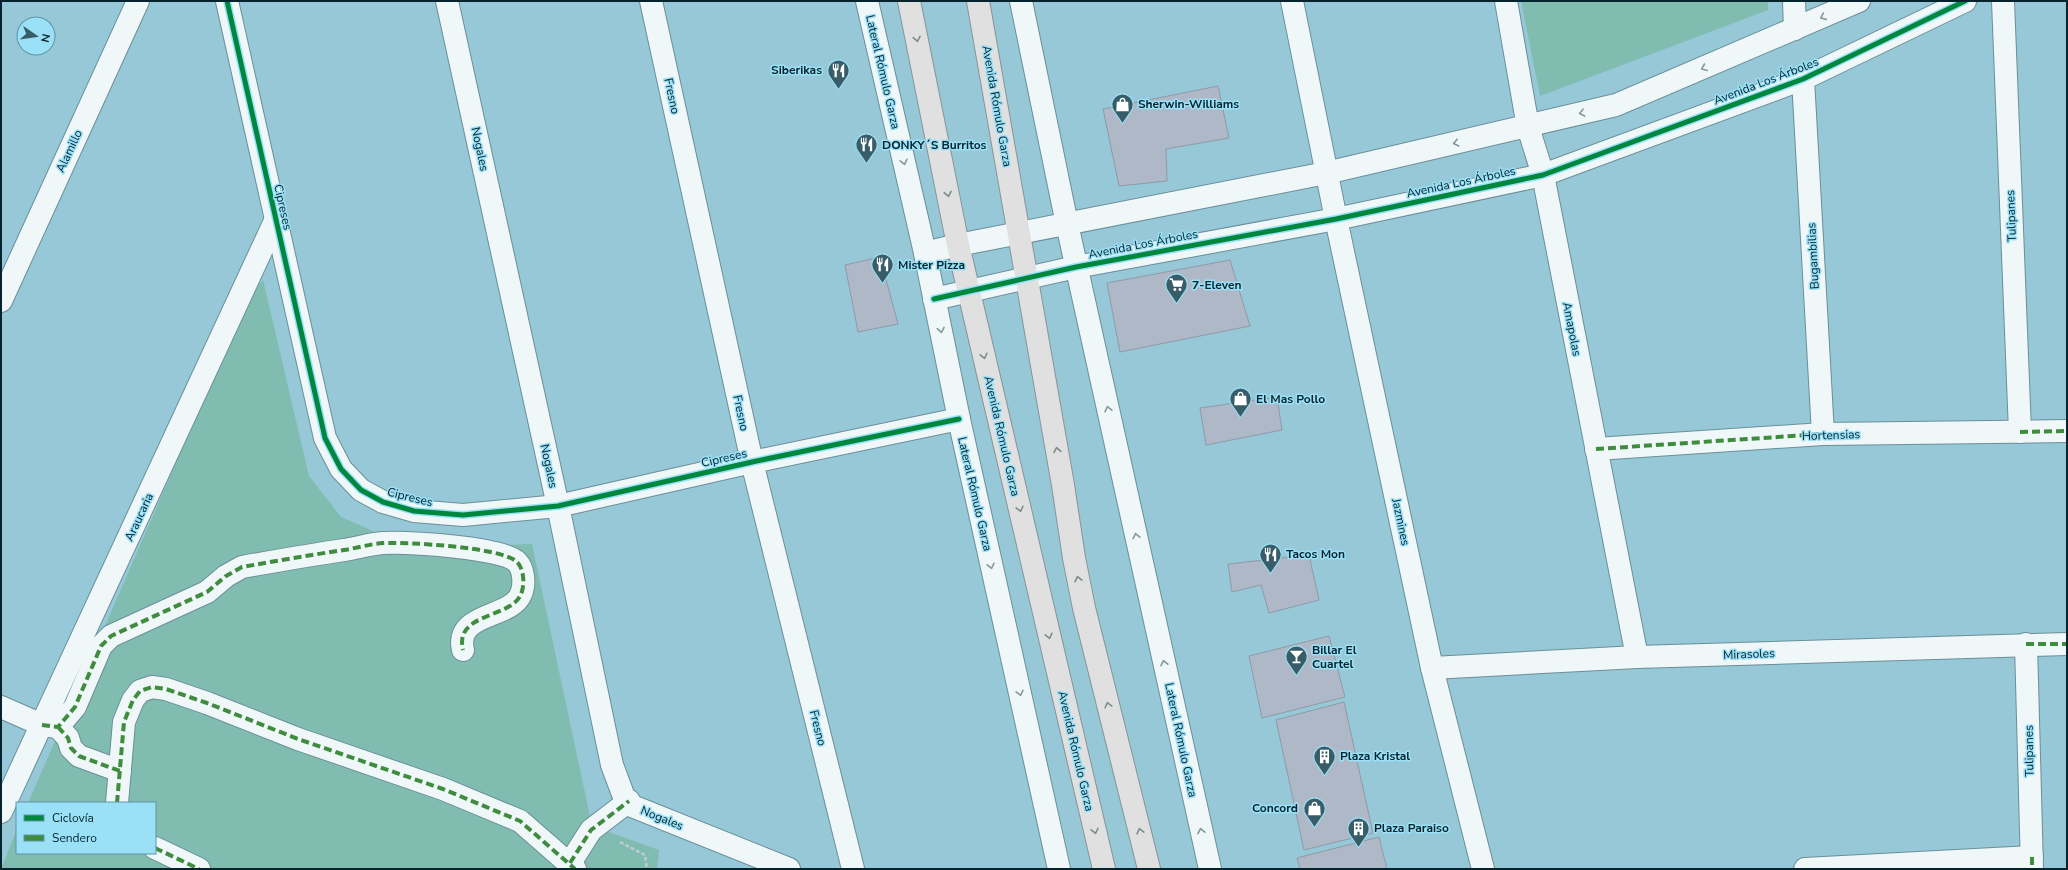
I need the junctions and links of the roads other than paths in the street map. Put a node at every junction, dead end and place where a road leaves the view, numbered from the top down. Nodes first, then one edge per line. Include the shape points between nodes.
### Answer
1 (138, 1) edge
2 (227, 1) edge
3 (447, 1) edge
4 (651, 1) edge
5 (867, 1) edge
6 (909, 1) edge
7 (978, 1) edge
8 (1021, 1) edge
9 (1292, 1) edge
10 (1506, 1) edge
11 (1794, 1) edge
12 (1859, 1) edge
13 (1965, 1) edge
14 (2003, 1) edge
15 (1795, 29) junction
16 (1803, 79) junction
17 (1528, 127) junction
18 (1326, 173) junction
19 (1542, 176) junction
20 (1336, 219) junction
21 (275, 221) junction
22 (1066, 224) junction
23 (1019, 232) junction
24 (958, 245) junction
25 (925, 253) junction
26 (1076, 267) junction
27 (1027, 278) junction
28 (968, 290) junction
29 (934, 299) junction
30 (1, 301) edge
31 (958, 419) junction
32 (2067, 431) edge
33 (2020, 432) junction
34 (1823, 434) junction
35 (1596, 450) junction
36 (752, 462) junction
37 (558, 506) junction
38 (2026, 644) junction
39 (2067, 644) edge
40 (463, 650) dead end
41 (1637, 657) junction
42 (1432, 668) junction
43 (1, 707) edge
44 (50, 726) junction
45 (120, 771) junction
46 (629, 801) junction
47 (117, 802) edge
48 (1, 812) edge
49 (156, 848) edge
50 (2032, 863) edge
51 (779, 865) edge
52 (572, 866) edge
53 (199, 869) edge
54 (853, 869) edge
55 (1059, 869) edge
56 (1104, 869) edge
57 (1149, 869) edge
58 (1210, 869) edge
59 (1483, 869) edge
60 (1805, 869) edge

1 - 30 street, Alamillo
2 - 21 street, Cipreses
3 - 37 street, Nogales
4 - 36 street, Fresno
5 -> 25 street, Lateral Rómulo Garza
6 -> 24 main road, Avenida Rómulo Garza
7 - 23 main road, Avenida Rómulo Garza
8 - 22 street, Lateral Rómulo Garza
9 - 18 street, Jazmines
10 - 17 street, Amapolas
11 - 15 street
12 -> 15 street
13 - 16 street, Avenida Los Árboles
14 - 33 street, Tulipanes
15 -> 17 street via 1616,105
16 - 19 street, Avenida Los Árboles
16 - 34 street, Bugambilias
17 -> 18 street
17 - 19 street, Amapolas
18 - 20 street, Jazmines
18 - 22 street
19 - 20 street, Avenida Los Árboles
19 - 35 street, Amapolas
20 - 26 street, Avenida Los Árboles
20 - 42 street, Jazmines
21 - 37 street, Cipreses via 325,438 342,469 361,490 414,511 444,515
21 - 44 street, Araucaria
22 - 23 street
22 - 26 street, Lateral Rómulo Garza
23 - 24 street
23 - 27 main road, Avenida Rómulo Garza
24 - 25 street
24 - 28 main road, Avenida Rómulo Garza
25 - 29 street, Lateral Rómulo Garza
26 - 27 street, Avenida Los Árboles
58 -> 26 street, Lateral Rómulo Garza
27 - 28 street, Avenida Los Árboles
57 -> 27 main road, Avenida Rómulo Garza via 1084,608
28 - 29 street, Avenida Los Árboles
28 -> 56 main road, Avenida Rómulo Garza
29 -> 31 street, Lateral Rómulo Garza
31 - 36 street, Cipreses
31 -> 55 street, Lateral Rómulo Garza
32 - 33 street, Hortensias
33 - 34 street, Hortensias
34 - 35 street, Hortensias
35 - 41 street, Amapolas
36 - 37 street, Cipreses
36 - 54 street, Fresno
37 - 46 street, Nogales via 612,765 624,797
38 - 39 street, Mirasoles
38 - 41 street, Mirasoles
38 - 50 street, Tulipanes
40 - 44 street via 464,632 473,623 513,603 521,594 521,567 510,558 491,552 382,543 242,566 207,592 111,636 101,646 75,707
41 - 42 street, Mirasoles
42 - 59 street, Jazmines
43 - 44 street
44 - 45 street via 68,738 70,748 79,756
44 - 48 street, Araucaria
45 - 47 street
45 - 52 street via 124,722 132,700 140,691 152,687 166,689 443,790 520,822
46 - 51 street, Nogales via 632,806
46 - 52 street via 591,830
49 - 53 street
50 - 60 street

